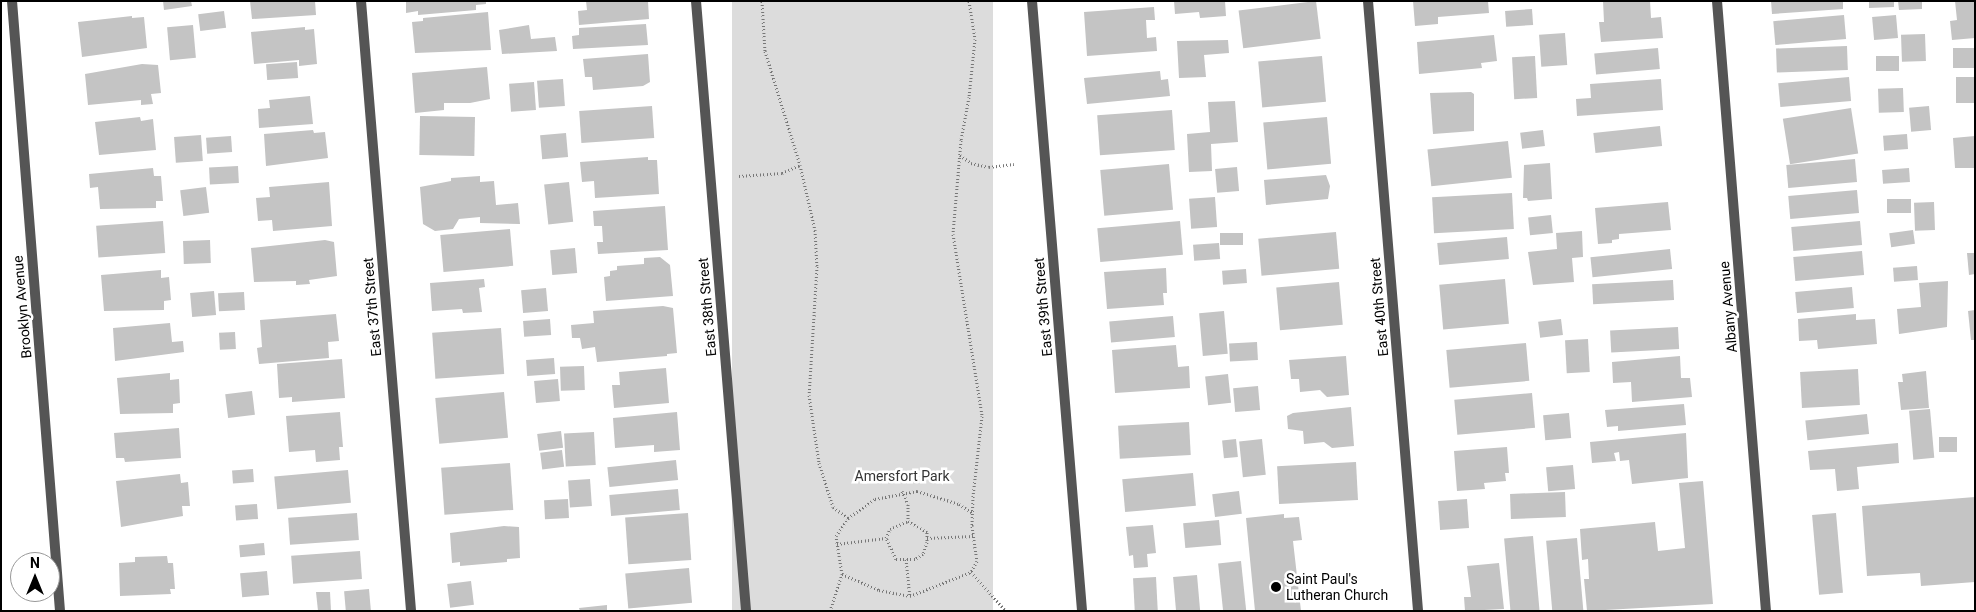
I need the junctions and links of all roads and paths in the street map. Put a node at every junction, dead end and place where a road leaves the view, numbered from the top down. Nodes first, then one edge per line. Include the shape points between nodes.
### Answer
1 (12, 1) edge
2 (361, 1) edge
3 (696, 1) edge
4 (762, 1) edge
5 (969, 1) edge
6 (1032, 1) edge
7 (1368, 1) edge
8 (1717, 1) edge
9 (960, 154) junction
10 (1014, 164) dead end
11 (800, 165) junction
12 (739, 176) dead end
13 (902, 492) junction
14 (973, 513) junction
15 (848, 518) junction
16 (908, 520) junction
17 (974, 536) junction
18 (886, 538) junction
19 (927, 538) junction
20 (837, 544) junction
21 (906, 560) junction
22 (971, 572) junction
23 (842, 574) junction
24 (910, 596) junction
25 (60, 611) edge
26 (411, 611) edge
27 (746, 611) edge
28 (830, 611) edge
29 (1006, 611) edge
30 (1082, 611) edge
31 (1418, 611) edge
32 (1766, 611) edge

1 - 25 street, Brooklyn Avenue
2 - 26 street, East 37th Street
3 - 27 street, East 38th Street
4 - 11 path via 766,51
5 - 9 path via 975,39
6 - 30 street, East 39th Street
7 - 31 street, East 40th Street
8 - 32 street, Albany Avenue
9 - 10 path via 971,163 989,167
9 - 14 path via 953,234 982,416
11 - 12 path via 782,173
11 - 15 path via 812,211 816,256 809,395 819,463 829,497 833,507
13 - 14 path via 932,494
13 - 15 path via 875,498
13 - 16 path via 908,504
14 - 17 path
15 - 20 path via 836,536
16 - 18 path via 890,528
16 - 19 path via 922,528
17 - 19 path
17 - 22 path via 977,561
18 - 20 path
18 - 21 path via 896,560
19 - 21 path via 923,554 916,560
20 - 23 path
21 - 24 path
22 - 24 path
22 - 29 path
23 - 24 path via 879,590
23 - 28 path

